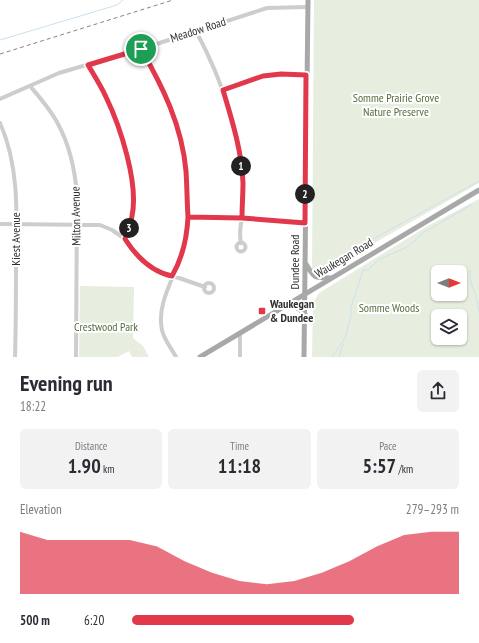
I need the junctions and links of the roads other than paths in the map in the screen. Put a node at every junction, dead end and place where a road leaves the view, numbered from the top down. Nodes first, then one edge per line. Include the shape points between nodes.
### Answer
1 (308, 0) edge
2 (308, 7) junction
3 (196, 31) junction
4 (141, 49) junction
5 (88, 65) junction
6 (306, 75) junction
7 (30, 86) junction
8 (223, 90) junction
9 (0, 99) edge
10 (0, 123) edge
11 (479, 190) edge
12 (188, 217) junction
13 (242, 218) junction
14 (305, 223) junction
15 (0, 224) edge
16 (17, 224) junction
17 (77, 224) junction
18 (125, 239) junction
19 (241, 243) dead end
20 (305, 263) junction
21 (172, 276) junction
22 (332, 278) junction
23 (205, 287) dead end
24 (305, 294) junction
25 (283, 307) junction
26 (305, 314) junction
27 (240, 333) junction
28 (15, 357) edge
29 (76, 357) edge
30 (176, 357) edge
31 (200, 357) edge
32 (240, 357) edge
33 (304, 357) edge

1 - 2 main road, Dundee Road
2 - 3 street, Meadow Road via 267,8
2 - 6 main road, Dundee Road
3 - 4 street, Meadow Road
3 - 8 street via 212,61
4 - 5 street, Meadow Road
4 - 12 street via 172,109 186,170
5 - 7 street, Meadow Road via 59,73
5 - 18 street via 106,96 123,139 131,174 133,215
6 - 8 street via 263,76
6 - 14 main road, Dundee Road
7 - 9 street, Meadow Road
7 - 17 street, Milton Avenue via 58,123 68,146 75,169
8 - 13 street via 238,147 243,182
10 - 16 street, Kiest Avenue via 12,162
11 - 22 main road, Waukegan Road
12 - 13 street
12 - 21 street via 184,250
13 - 14 street
13 - 19 street
14 - 20 main road, Dundee Road
15 - 16 street
16 - 17 street
16 - 28 street, Kiest Avenue
17 - 18 street via 100,225
17 - 29 street, Milton Avenue
18 - 21 street via 132,251 144,262
20 - 22 main road via 313,276
20 - 24 main road, Dundee Road
21 - 23 street
21 - 30 street via 162,304 161,323 165,338
22 - 24 main road, Waukegan Road
24 - 25 main road, Waukegan Road
24 - 26 main road, Dundee Road
25 - 26 main road via 296,307
25 - 27 main road, Waukegan Road
26 - 33 main road, Dundee Road
27 - 31 main road, Waukegan Road
27 - 32 street

